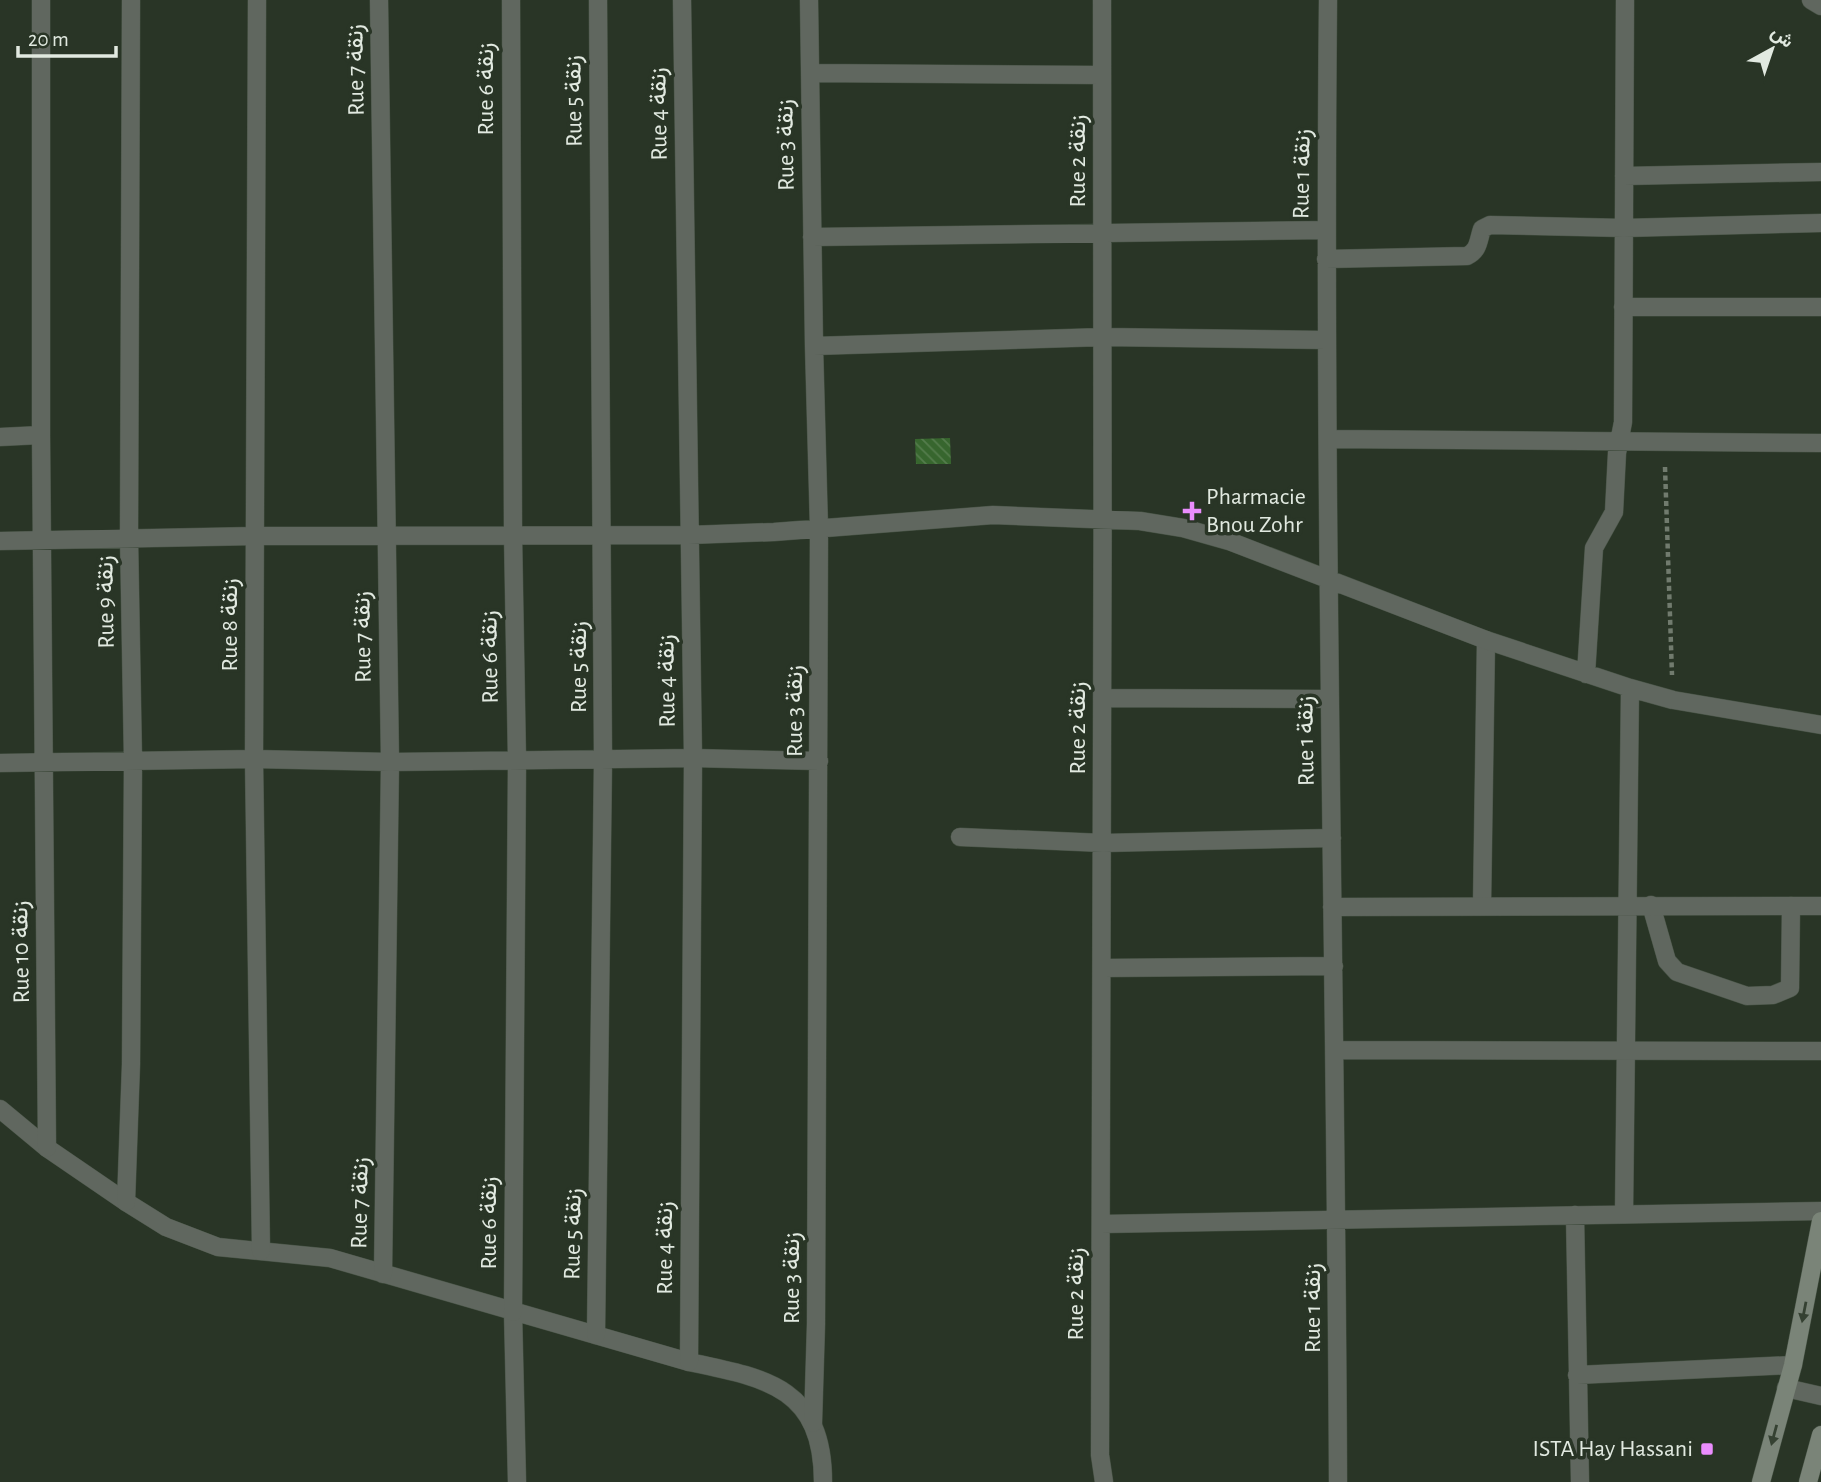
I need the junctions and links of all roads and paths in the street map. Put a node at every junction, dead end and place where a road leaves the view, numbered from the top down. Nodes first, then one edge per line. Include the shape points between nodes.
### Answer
1 (41, 0) edge
2 (131, 0) edge
3 (257, 0) edge
4 (379, 0) edge
5 (511, 0) edge
6 (598, 0) edge
7 (682, 0) edge
8 (809, 0) edge
9 (1102, 0) edge
10 (1328, 0) edge
11 (1625, 0) edge
12 (1811, 0) edge
13 (1821, 6) edge
14 (810, 73) junction
15 (1102, 75) junction
16 (1821, 172) edge
17 (1624, 176) junction
18 (1821, 223) edge
19 (1624, 228) junction
20 (1326, 230) junction
21 (1103, 232) junction
22 (812, 237) junction
23 (1326, 259) junction
24 (1623, 307) junction
25 (1821, 307) edge
26 (1103, 337) junction
27 (1326, 340) junction
28 (814, 346) junction
29 (41, 435) junction
30 (0, 437) edge
31 (1328, 439) junction
32 (1619, 441) junction
33 (1664, 442) junction
34 (1821, 443) edge
35 (1101, 518) junction
36 (819, 528) junction
37 (513, 534) junction
38 (603, 534) junction
39 (386, 535) junction
40 (689, 535) junction
41 (255, 536) junction
42 (129, 537) junction
43 (42, 540) junction
44 (0, 541) edge
45 (1328, 580) junction
46 (1486, 640) junction
47 (1586, 674) junction
48 (1630, 688) junction
49 (1102, 698) junction
50 (1330, 699) junction
51 (1673, 700) junction
52 (1821, 725) edge
53 (693, 758) junction
54 (254, 759) junction
55 (603, 760) junction
56 (133, 761) junction
57 (517, 761) junction
58 (819, 761) junction
59 (390, 762) junction
60 (0, 763) edge
61 (44, 763) junction
62 (960, 837) dead end
63 (1332, 838) junction
64 (1103, 843) junction
65 (1627, 905) junction
66 (1651, 905) junction
67 (1482, 906) junction
68 (1791, 906) junction
69 (1821, 906) edge
70 (1332, 907) junction
71 (1334, 966) junction
72 (1103, 968) junction
73 (1625, 1049) junction
74 (1335, 1050) junction
75 (1821, 1051) edge
76 (0, 1109) edge
77 (47, 1148) junction
78 (126, 1202) junction
79 (1821, 1211) edge
80 (1624, 1214) junction
81 (1575, 1215) junction
82 (1337, 1219) junction
83 (1821, 1221) edge
84 (1101, 1224) junction
85 (261, 1251) junction
86 (383, 1274) junction
87 (513, 1312) junction
88 (596, 1335) junction
89 (688, 1362) junction
90 (1793, 1365) junction
91 (1577, 1375) junction
92 (1786, 1388) junction
93 (1821, 1396) edge
94 (813, 1423) junction
95 (1821, 1435) edge
96 (517, 1482) edge
97 (823, 1482) edge
98 (1104, 1482) edge
99 (1338, 1482) edge
100 (1580, 1482) edge
101 (1761, 1482) edge
102 (1808, 1482) edge

1 - 29 street, Rue 10 زنقة
2 - 42 street, Rue 9 زنقة
3 - 41 street, Rue 8 زنقة
4 - 39 street, Rue 7 زنقة
5 - 37 street, Rue 6 زنقة
6 - 38 street, Rue 5 زنقة
7 - 40 street, Rue 4 زنقة
8 - 14 street, Rue 3 زنقة
9 - 15 street, Rue 2 زنقة
10 - 20 street, Rue 1 زنقة
11 - 17 street
12 - 13 street
14 - 15 street
14 - 22 street, Rue 3 زنقة
15 - 21 street, Rue 2 زنقة
16 - 17 street
17 - 19 street
18 - 19 street
19 - 23 street via 1490,225 1482,229 1478,247 1467,256
19 - 24 street
20 - 21 street
20 - 23 street, Rue 1 زنقة
21 - 22 street
21 - 26 street, Rue 2 زنقة
22 - 28 street, Rue 3 زنقة
23 - 27 street, Rue 1 زنقة
24 - 25 street
24 - 32 street
26 - 27 street
26 - 28 street
26 - 35 street, Rue 2 زنقة
27 - 31 street, Rue 1 زنقة
28 - 36 street, Rue 3 زنقة
29 - 30 street
29 - 43 street, Rue 10 زنقة
31 - 32 street
31 - 45 street, Rue 1 زنقة
32 - 33 street
32 - 47 street via 1614,512 1594,548
33 - 34 street
33 - 51 path
35 - 36 street via 993,515
35 - 45 street via 1183,528
35 - 49 street, Rue 2 زنقة
36 - 40 street
36 - 58 street, Rue 3 زنقة
37 - 38 street
37 - 39 street
37 - 57 street, Rue 6 زنقة
38 - 40 street
38 - 55 street, Rue 5 زنقة
39 - 41 street
39 - 59 street, Rue 7 زنقة
40 - 53 street, Rue 4 زنقة
41 - 42 street
41 - 54 street, Rue 8 زنقة
42 - 43 street
42 - 56 street, Rue 9 زنقة
43 - 44 street
43 - 61 street, Rue 10 زنقة
45 - 46 street
45 - 50 street, Rue 1 زنقة
46 - 47 street
46 - 67 street
47 - 48 street
48 - 51 street
48 - 65 street
49 - 50 street
49 - 64 street, Rue 2 زنقة
50 - 63 street, Rue 1 زنقة
51 - 52 street
53 - 55 street
53 - 58 street
53 - 89 street, Rue 4 زنقة
54 - 56 street
54 - 59 street
54 - 85 street, Rue 8 زنقة
55 - 57 street
55 - 88 street, Rue 5 زنقة
56 - 61 street
56 - 78 street, Rue 9 زنقة
57 - 59 street
57 - 87 street, Rue 6 زنقة
58 - 94 street, Rue 3 زنقة
59 - 86 street, Rue 7 زنقة
60 - 61 street
61 - 77 street, Rue 10 زنقة
62 - 64 street
63 - 64 street
63 - 70 street, Rue 1 زنقة
64 - 72 street, Rue 2 زنقة
65 - 66 street
65 - 67 street
65 - 73 street
66 - 68 street
66 - 68 street via 1667,961 1677,972 1747,996 1773,995 1790,988
67 - 70 street
68 - 69 street
70 - 71 street, Rue 1 زنقة
71 - 72 street
71 - 74 street, Rue 1 زنقة
72 - 84 street, Rue 2 زنقة
73 - 74 street
73 - 75 street
73 - 80 street
74 - 82 street, Rue 1 زنقة
76 - 77 street
77 - 78 street
78 - 85 street via 166,1227 218,1247
79 - 80 street
80 - 81 street
81 - 82 street
81 - 91 street
82 - 84 street
82 - 99 street, Rue 1 زنقة
83 -> 90 main road
84 - 98 street, Rue 2 زنقة via 1100,1455
85 - 86 street via 330,1258
86 - 87 street
87 - 88 street
87 - 96 street, Rue 6 زنقة
88 - 89 street
89 - 94 street via 740,1373 779,1389 800,1403
90 - 91 street
90 - 92 main road
91 - 100 street
92 - 93 street
92 -> 101 main road
94 - 97 street via 823,1455
95 - 102 main road

